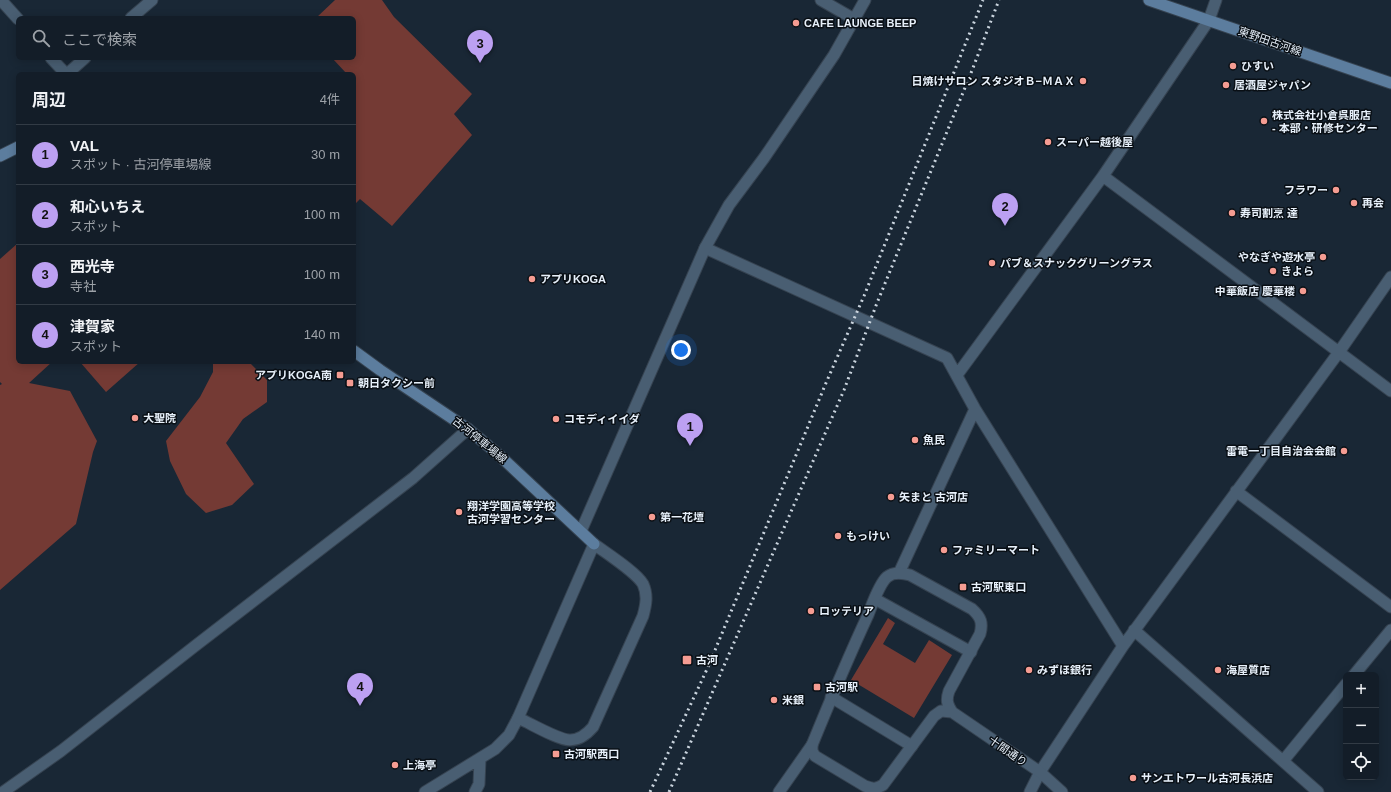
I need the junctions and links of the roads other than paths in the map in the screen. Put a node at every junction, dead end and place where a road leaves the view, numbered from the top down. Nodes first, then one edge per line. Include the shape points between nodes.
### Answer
1 (1, 0) edge
2 (152, 0) edge
3 (821, 0) edge
4 (865, 0) edge
5 (1149, 0) edge
6 (1216, 0) edge
7 (133, 16) edge
8 (16, 17) edge
9 (854, 19) junction
10 (1209, 20) junction
11 (54, 60) edge
12 (83, 60) edge
13 (64, 72) edge
14 (68, 72) edge
15 (1391, 83) edge
16 (16, 148) edge
17 (0, 156) edge
18 (1103, 176) junction
19 (705, 248) junction
20 (1391, 277) edge
21 (356, 352) edge
22 (1339, 352) junction
23 (956, 374) junction
24 (1391, 391) edge
25 (975, 408) junction
26 (468, 428) junction
27 (1236, 491) junction
28 (581, 532) junction
29 (594, 544) junction
30 (899, 573) junction
31 (875, 599) junction
32 (1391, 607) edge
33 (1134, 630) junction
34 (1391, 630) edge
35 (1123, 646) junction
36 (971, 652) junction
37 (1356, 672) edge
38 (1343, 688) edge
39 (831, 697) junction
40 (952, 712) junction
41 (518, 718) junction
42 (812, 745) junction
43 (912, 746) junction
44 (480, 759) junction
45 (1282, 761) junction
46 (1040, 772) junction
47 (876, 790) edge
48 (3, 792) edge
49 (425, 792) edge
50 (475, 792) edge
51 (779, 792) edge
52 (1030, 792) edge
53 (1062, 792) edge
54 (1318, 792) edge

1 - 8 street
2 - 7 street
3 - 9 street
4 - 9 street
5 - 10 main road, 東野田古河線
6 - 10 street
9 - 19 street via 834,55 729,205
10 - 15 main road, 東野田古河線
10 - 18 street
11 - 13 street
12 - 14 street
16 - 17 main road
18 - 22 street
18 - 23 street
19 - 23 street via 947,358
19 - 28 street
20 - 22 street
21 - 26 main road, 古河停車場線
22 - 24 street
22 - 27 street
23 - 25 street
25 - 30 street
25 - 35 street
26 - 28 main road, 古河停車場線
26 - 48 street via 413,478 61,751
27 - 32 street
27 - 33 street
28 - 29 main road, 古河停車場線
29 - 41 street
29 - 41 street via 643,584 646,595 643,616 593,727 586,735 570,740
30 - 31 street via 887,577
30 - 36 street via 910,575 978,614 982,627
31 - 36 street
31 - 39 street
33 - 35 street
33 - 45 street
34 - 37 street
35 - 46 street
36 - 40 street via 946,699
38 - 45 street
39 - 42 street
39 - 43 street
40 - 43 street via 941,711 934,716
40 - 46 street, 十間通り
41 - 44 street via 509,734 495,749
42 - 47 street via 815,756
42 - 51 street
43 - 47 street
44 - 49 street
44 - 50 street via 479,784
45 - 54 street
46 - 52 street
46 - 53 street, 十間通り

